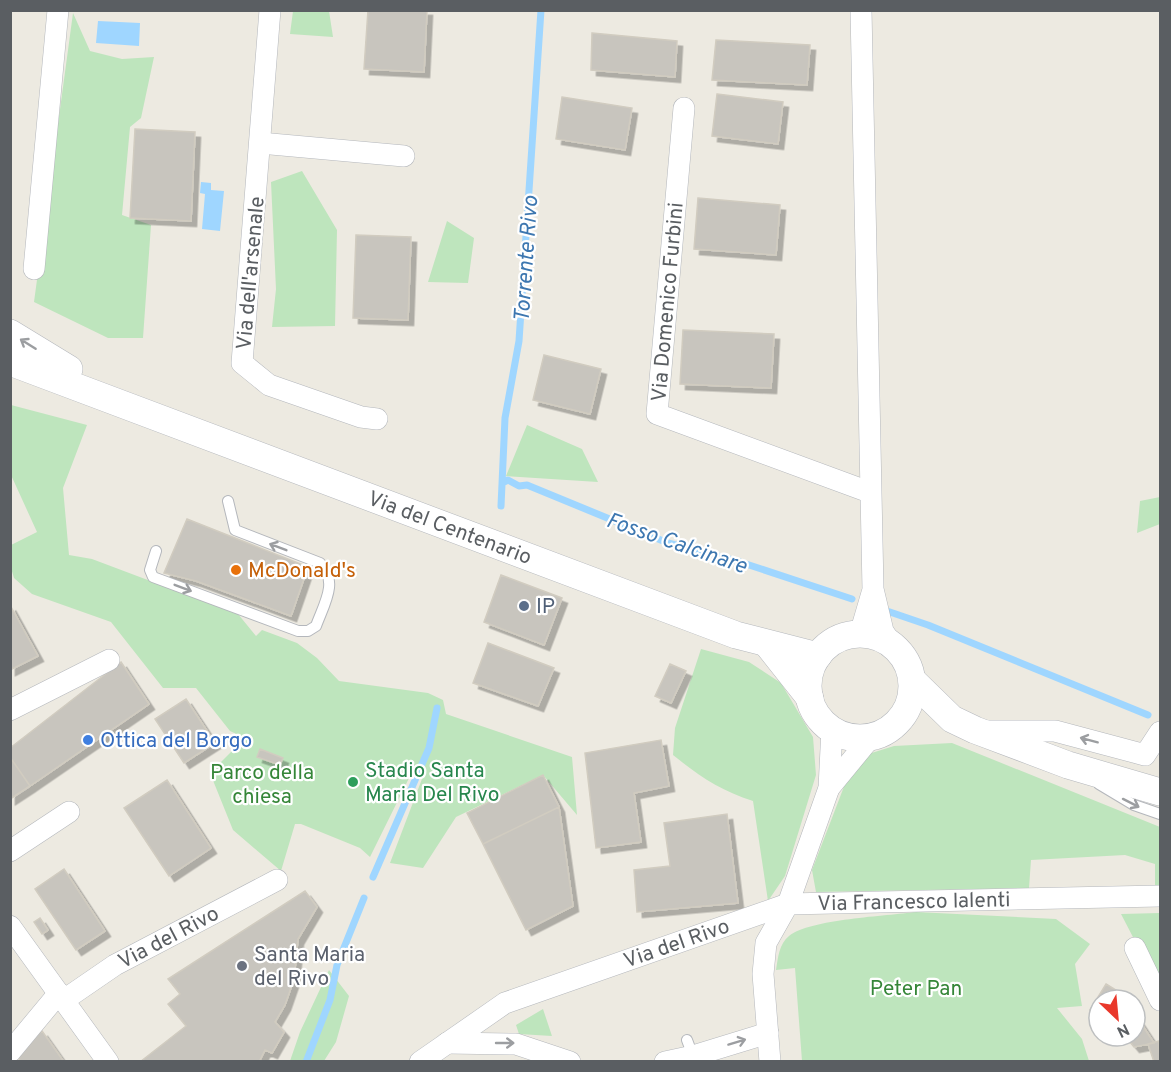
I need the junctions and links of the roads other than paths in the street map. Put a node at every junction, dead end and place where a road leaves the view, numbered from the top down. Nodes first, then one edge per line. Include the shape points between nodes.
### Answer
1 (58, 10) edge
2 (270, 10) edge
3 (861, 10) edge
4 (684, 108) dead end
5 (260, 142) junction
6 (404, 156) dead end
7 (34, 268) dead end
8 (10, 333) edge
9 (10, 362) edge
10 (133, 406) junction
11 (377, 419) dead end
12 (869, 492) junction
13 (228, 501) dead end
14 (156, 551) dead end
15 (873, 589) junction
16 (860, 634) junction
17 (768, 645) junction
18 (893, 646) junction
19 (818, 656) junction
20 (109, 660) dead end
21 (912, 680) junction
22 (810, 698) junction
23 (10, 710) edge
24 (897, 723) junction
25 (963, 725) junction
26 (832, 729) junction
27 (1161, 732) edge
28 (871, 737) junction
29 (1068, 765) junction
30 (830, 788) junction
31 (1161, 792) edge
32 (69, 812) dead end
33 (1161, 814) edge
34 (10, 851) edge
35 (277, 880) dead end
36 (1161, 896) edge
37 (788, 904) junction
38 (10, 926) edge
39 (1135, 948) dead end
40 (61, 996) junction
41 (1161, 1000) edge
42 (768, 1033) junction
43 (447, 1043) junction
44 (10, 1052) edge
45 (108, 1062) edge
46 (420, 1062) edge
47 (570, 1062) edge
48 (665, 1062) edge
49 (770, 1062) edge

1 - 7 street
2 - 5 street, Via dell'arsenale
3 - 12 street
4 - 12 street, Via Domenico Furbini via 657,414
5 - 6 street
5 - 11 street, Via dell'arsenale via 242,363 269,385
10 -> 8 street
9 - 10 street
10 - 17 street, Via del Centenario
12 - 15 street
14 -> 13 lane via 150,570 153,577 298,631 316,626 331,582 329,572 320,563 235,530
15 - 16 street
15 - 18 street via 883,631
16 - 18 street via 883,639
16 - 19 street via 837,640
17 - 19 street, Via del Centenario
17 - 22 street
18 - 21 street via 909,667
19 - 22 street via 810,676
20 - 23 street
21 - 24 street via 909,703
21 - 25 street
22 - 26 street via 822,721
24 - 25 street
24 - 28 street
27 -> 25 street via 1145,755 1055,731
25 - 29 street
26 - 28 street via 844,736
26 - 30 street
28 - 30 street
29 - 31 street
29 -> 33 lane via 1134,806
30 - 37 street, Via Francesco Ialenti
32 - 34 street
35 - 40 street, Via del Rivo
36 - 37 street, Via Francesco Ialenti
37 - 42 street via 766,943 763,974
37 - 43 street, Via del Rivo via 505,1003
38 - 40 street
39 - 41 street
40 - 44 street, Via del Rivo
40 - 45 street
48 -> 42 street via 690,1048
42 - 49 street
43 - 46 street, Via del Rivo
43 -> 47 street via 516,1044

